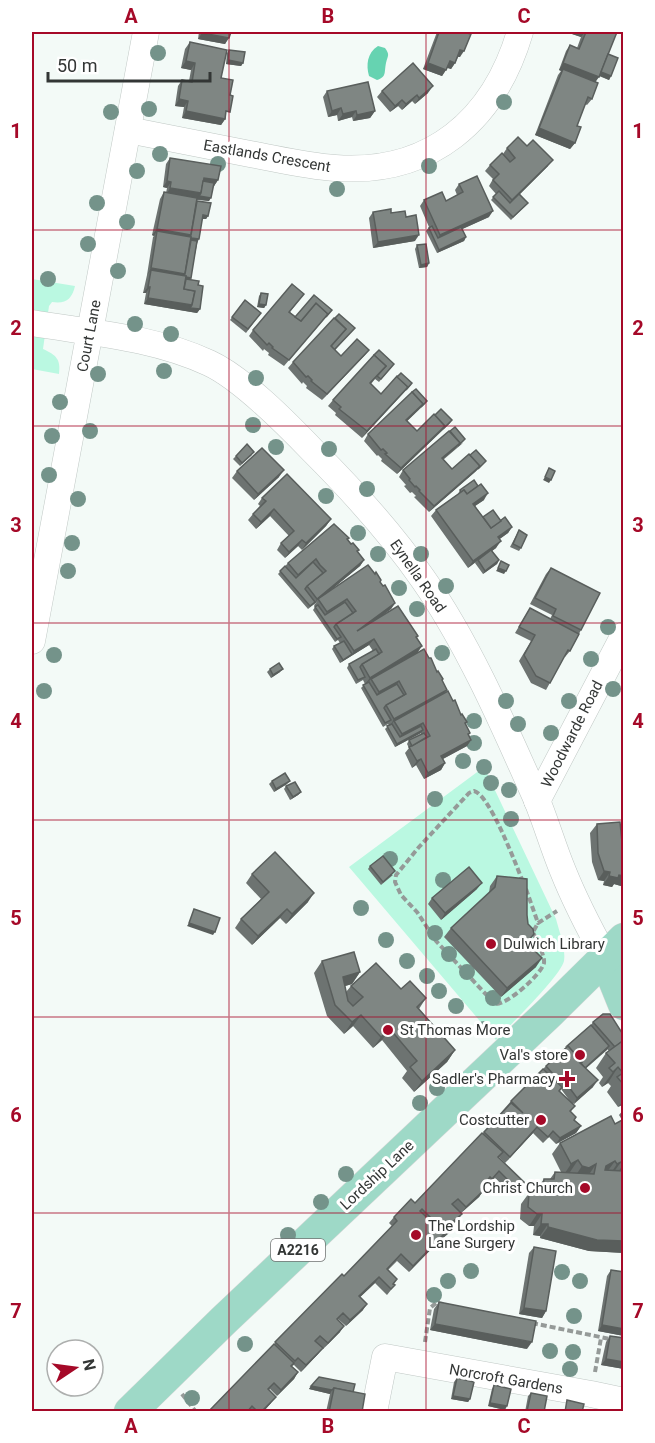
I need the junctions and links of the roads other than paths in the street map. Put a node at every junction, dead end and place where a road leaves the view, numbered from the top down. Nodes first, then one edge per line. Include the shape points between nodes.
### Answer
1 (146, 32) edge
2 (520, 32) edge
3 (128, 130) junction
4 (32, 323) edge
5 (90, 330) junction
6 (624, 635) edge
7 (32, 641) edge
8 (537, 801) junction
9 (614, 948) edge
10 (624, 1004) edge
11 (624, 1401) edge
12 (130, 1412) edge
13 (374, 1412) edge

1 - 3 street, Court Lane
2 - 3 street, Eastlands Crescent via 500,83 477,116 447,142 416,158 359,168 316,166
3 - 5 street, Court Lane
4 - 5 street, Eynella Road
5 - 7 street, Court Lane
5 - 8 street, Eynella Road via 154,342 225,372 346,483 401,549 442,609 504,727
6 - 8 street, Woodwarde Road
8 - 9 street, Eynella Road via 580,911
9 - 10 main road
9 - 12 main road, Lordship Lane / A2216
11 - 13 street, Norcroft Gardens via 385,1357

